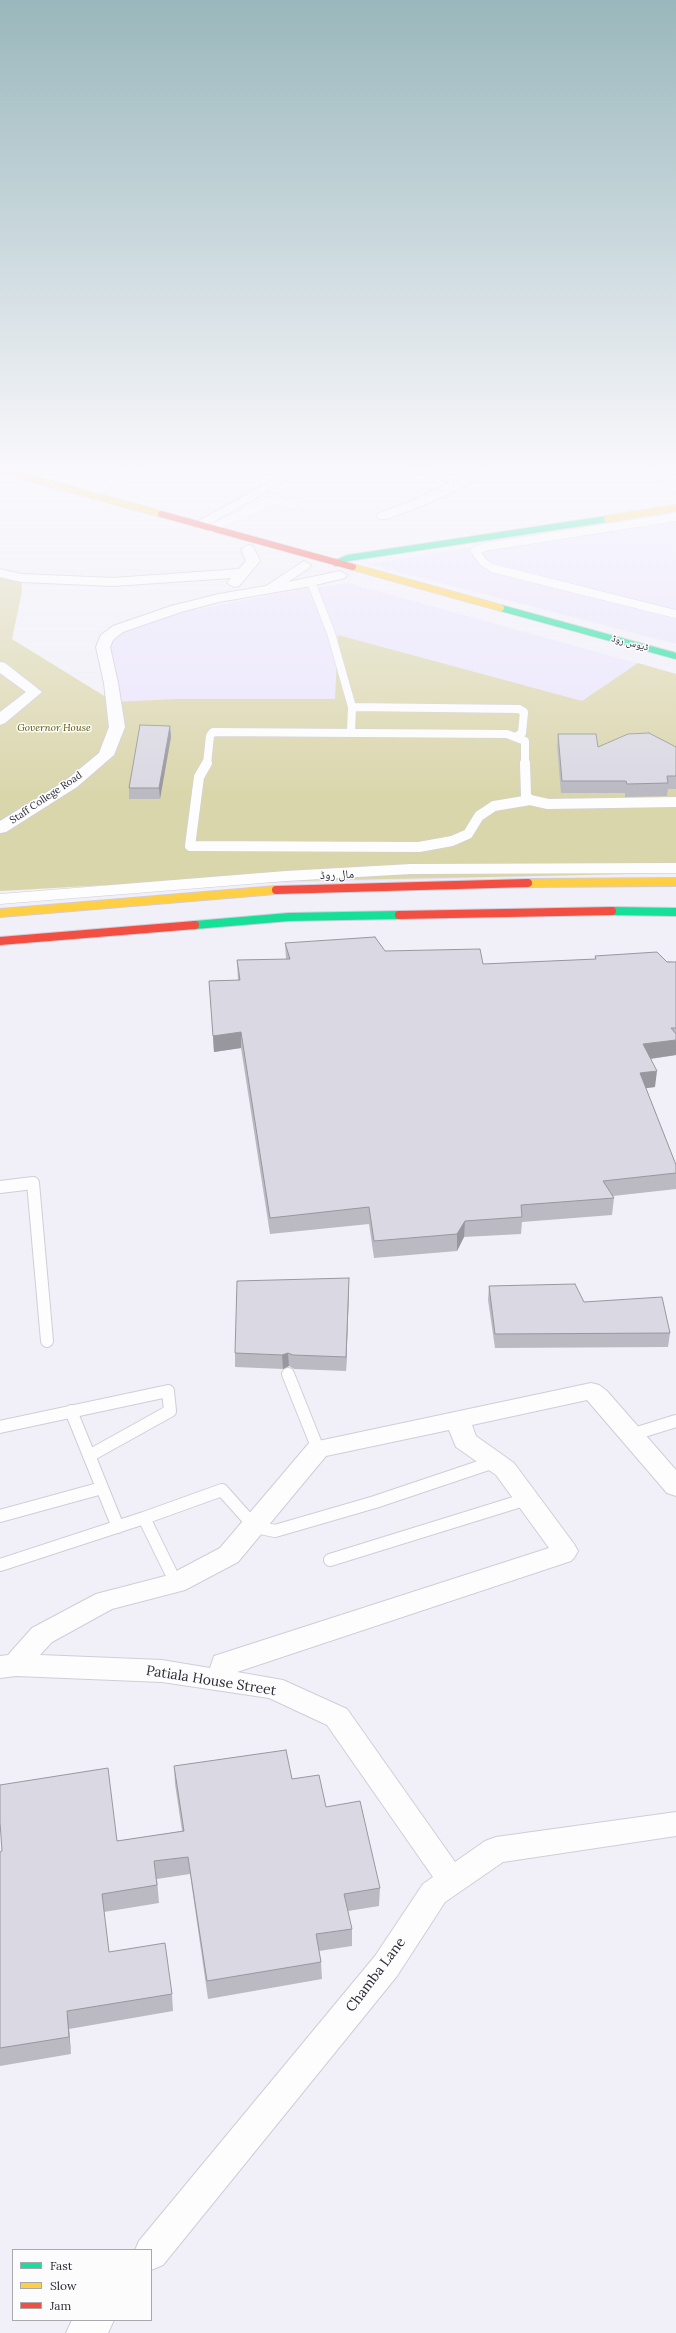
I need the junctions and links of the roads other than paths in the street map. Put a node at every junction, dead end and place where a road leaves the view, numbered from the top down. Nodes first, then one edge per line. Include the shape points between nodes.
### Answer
1 (12, 576) edge
2 (201, 576) edge
3 (240, 576) edge
4 (295, 576) edge
5 (329, 576) edge
6 (356, 576) edge
7 (523, 576) edge
8 (21, 578) junction
9 (0, 582) edge
10 (311, 582) junction
11 (266, 590) junction
12 (219, 598) junction
13 (676, 614) edge
14 (676, 656) edge
15 (0, 666) edge
16 (352, 707) junction
17 (0, 720) edge
18 (351, 732) junction
19 (517, 736) junction
20 (530, 800) junction
21 (676, 802) edge
22 (0, 828) edge
23 (676, 868) edge
24 (676, 882) edge
25 (0, 899) edge
26 (676, 912) edge
27 (0, 913) edge
28 (0, 941) edge
29 (0, 1188) edge
30 (47, 1341) dead end
31 (288, 1374) dead end
32 (71, 1411) junction
33 (458, 1419) junction
34 (676, 1420) edge
35 (0, 1427) edge
36 (632, 1435) junction
37 (318, 1449) junction
38 (89, 1456) junction
39 (494, 1462) junction
40 (676, 1487) edge
41 (102, 1488) junction
42 (527, 1499) junction
43 (0, 1516) edge
44 (144, 1518) junction
45 (118, 1527) junction
46 (255, 1527) junction
47 (330, 1560) dead end
48 (0, 1565) edge
49 (176, 1583) junction
50 (8, 1666) edge
51 (222, 1680) junction
52 (676, 1824) edge
53 (452, 1881) junction
54 (152, 2252) edge
55 (95, 2321) edge
56 (84, 2333) edge

1 - 8 street
2 - 8 street via 113,582
3 - 12 street
4 - 11 street
5 - 10 street, Staff College Road
6 - 14 main road, ڈیوس روڈ
7 - 13 lane
8 - 9 street
10 - 11 street, Staff College Road
10 - 16 lane via 331,633
11 - 12 street, Staff College Road
12 - 22 street, Staff College Road via 134,622 106,638 103,648 118,727 106,755 71,784
15 - 17 street via 35,692
16 - 18 lane
16 - 19 lane via 519,710 524,712 522,733
18 - 19 lane
18 - 20 lane via 213,732 210,736 207,766 199,777 190,846 419,847 452,841 468,834 479,816 494,806
19 - 20 lane via 525,740 526,796
20 - 21 lane via 548,804
23 - 25 lane via 411,869 286,876
24 - 27 main road, مال روڈ via 294,888
26 - 28 main road via 289,917
29 - 30 lane via 33,1183
31 - 37 lane
32 - 35 lane
32 - 38 lane
32 - 38 lane via 168,1391 170,1411
33 - 36 street via 591,1391 599,1396
33 - 37 street
33 - 39 street via 465,1442
34 - 36 lane
36 - 40 street
37 - 46 street
38 - 41 lane
39 - 42 street via 505,1469
39 - 46 lane via 375,1502 275,1531
41 - 43 lane
41 - 45 lane
42 - 47 lane
42 - 51 street via 563,1547 565,1551 562,1554 224,1664
44 - 45 lane
44 - 46 lane via 222,1490
44 - 49 lane
45 - 48 lane
46 - 49 street via 229,1555
49 - 50 street via 104,1600 42,1635
50 - 51 street, Patiala House Street via 162,1671
51 - 53 street, Patiala House Street via 273,1688 337,1717
52 - 53 street, Chamba Lane via 496,1850
53 - 54 street, Chamba Lane via 434,1893 386,1966
55 - 56 street

